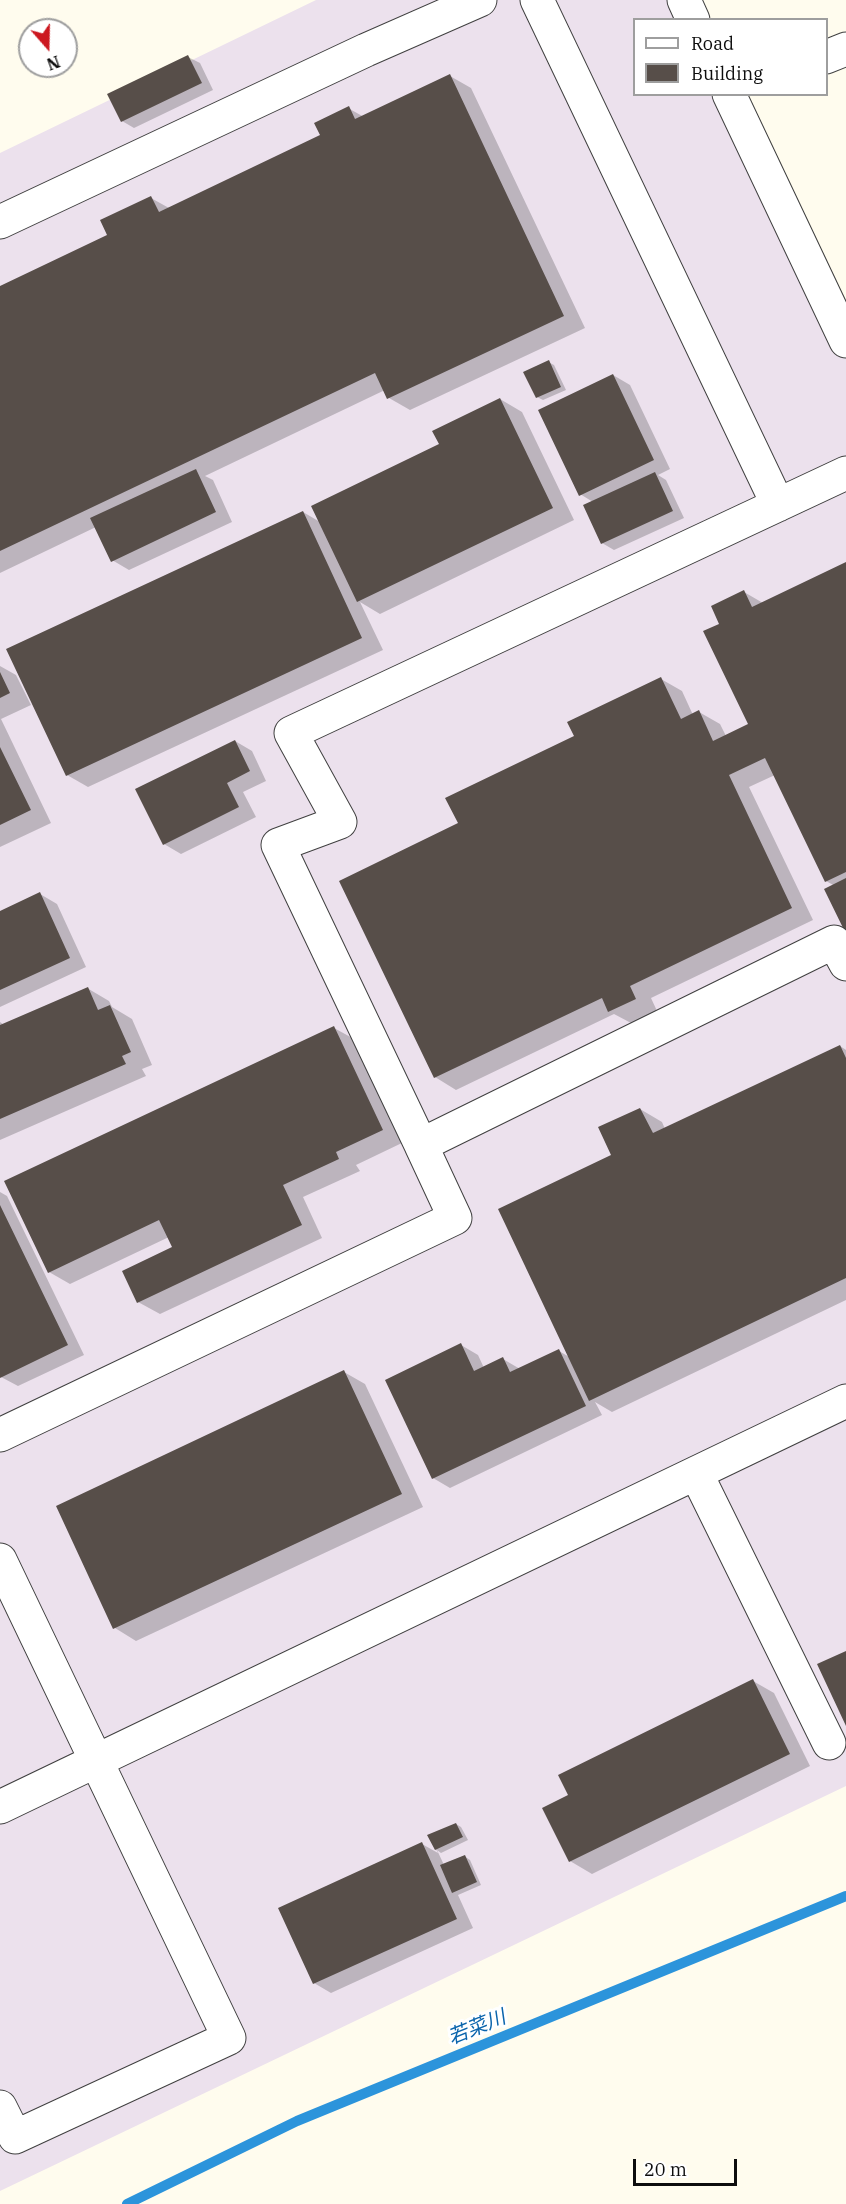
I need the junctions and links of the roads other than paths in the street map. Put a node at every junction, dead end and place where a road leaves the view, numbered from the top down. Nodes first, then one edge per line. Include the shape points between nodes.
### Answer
1 (480, 0) edge
2 (537, 0) edge
3 (684, 0) edge
4 (692, 18) edge
5 (846, 49) edge
6 (828, 56) edge
7 (733, 96) edge
8 (0, 222) edge
9 (846, 341) edge
10 (846, 473) edge
11 (778, 505) junction
12 (846, 964) edge
13 (421, 1144) junction
14 (846, 1401) edge
15 (0, 1435) edge
16 (696, 1473) junction
17 (0, 1560) edge
18 (828, 1743) dead end
19 (96, 1761) junction
20 (0, 1808) edge
21 (0, 2107) edge

1 - 8 street
2 - 11 street
3 - 4 street
5 - 6 street
7 - 9 street
10 - 11 street
11 - 13 street via 291,733 340,822 278,845
12 - 13 street via 834,942
13 - 15 street via 455,1218
14 - 16 street
16 - 18 street
16 - 19 street
17 - 19 street
19 - 20 street
19 - 21 street via 229,2038 15,2137

